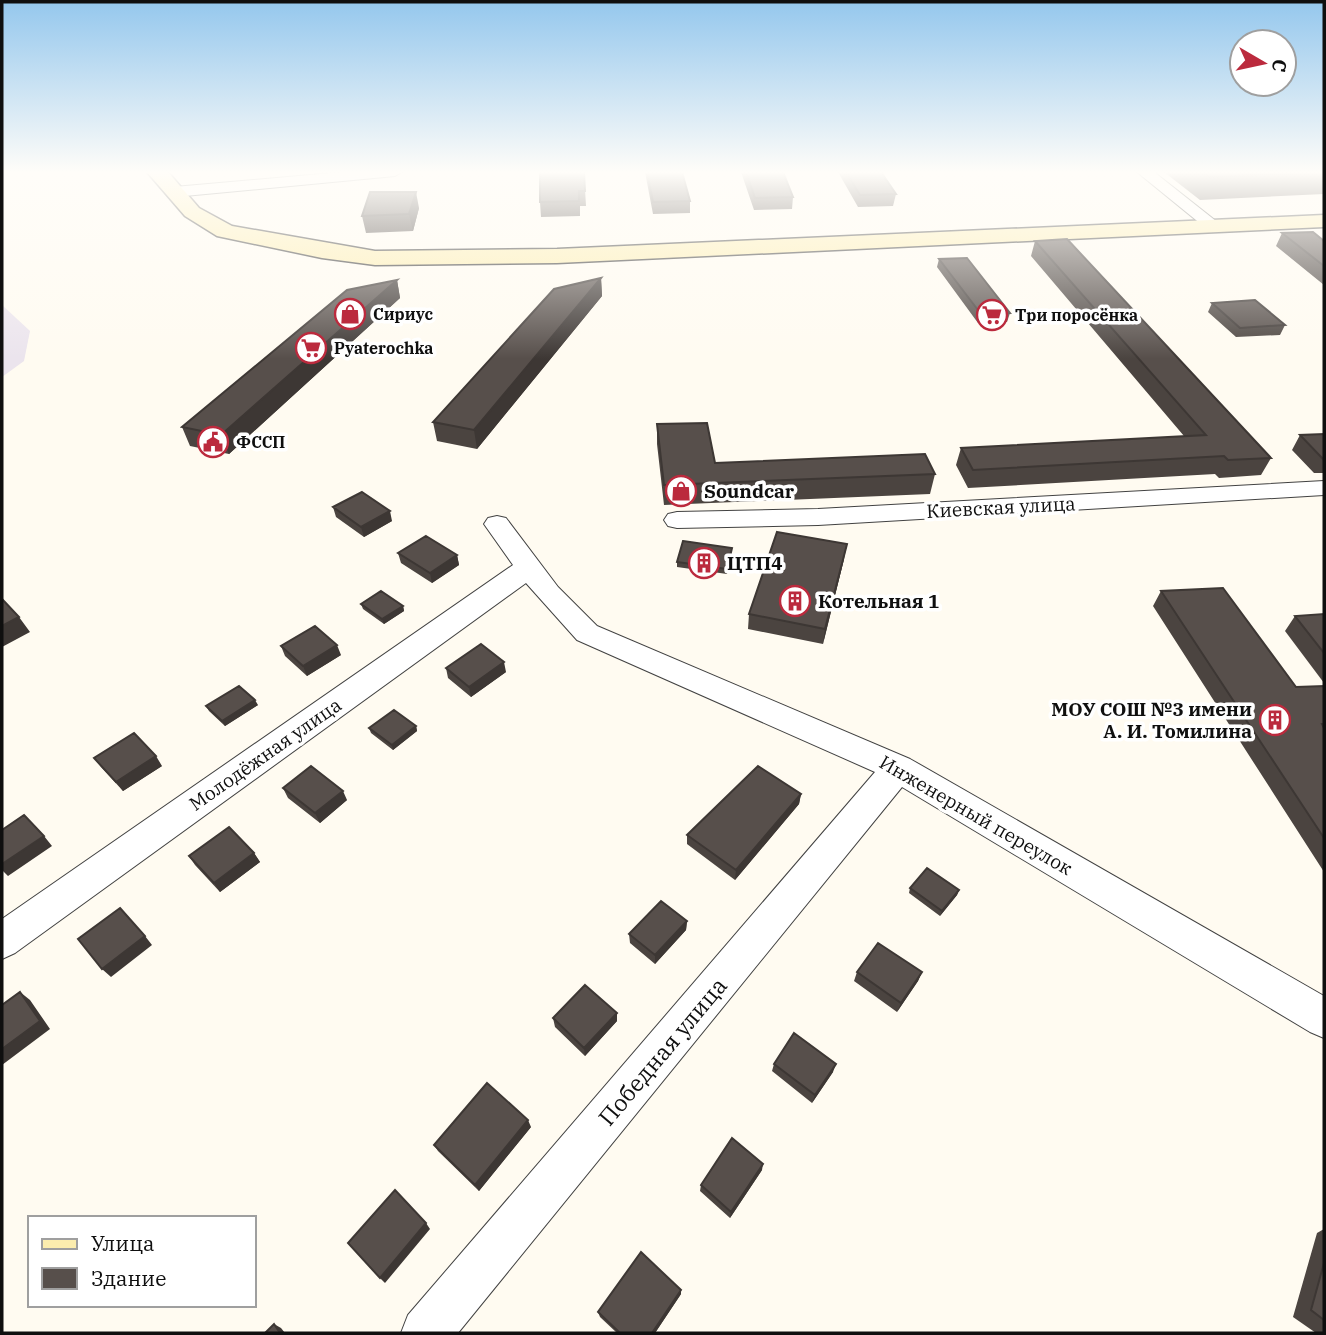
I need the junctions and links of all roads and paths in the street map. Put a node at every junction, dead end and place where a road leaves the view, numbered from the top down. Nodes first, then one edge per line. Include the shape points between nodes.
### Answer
1 (241, 234) edge
2 (1016, 234) edge
3 (1324, 488) edge
4 (677, 520) dead end
5 (497, 524) dead end
6 (528, 568) junction
7 (898, 768) junction
8 (2, 941) edge
9 (1324, 1018) edge
10 (426, 1333) edge

1 - 2 main road via 375,258 557,256
3 - 4 street, Киевская улица via 873,514
5 - 6 street, Инженерный переулок
6 - 7 street, Инженерный переулок via 587,633
6 - 8 street, Молодёжная улица
7 - 9 street, Инженерный переулок
7 - 10 street, Победная улица

